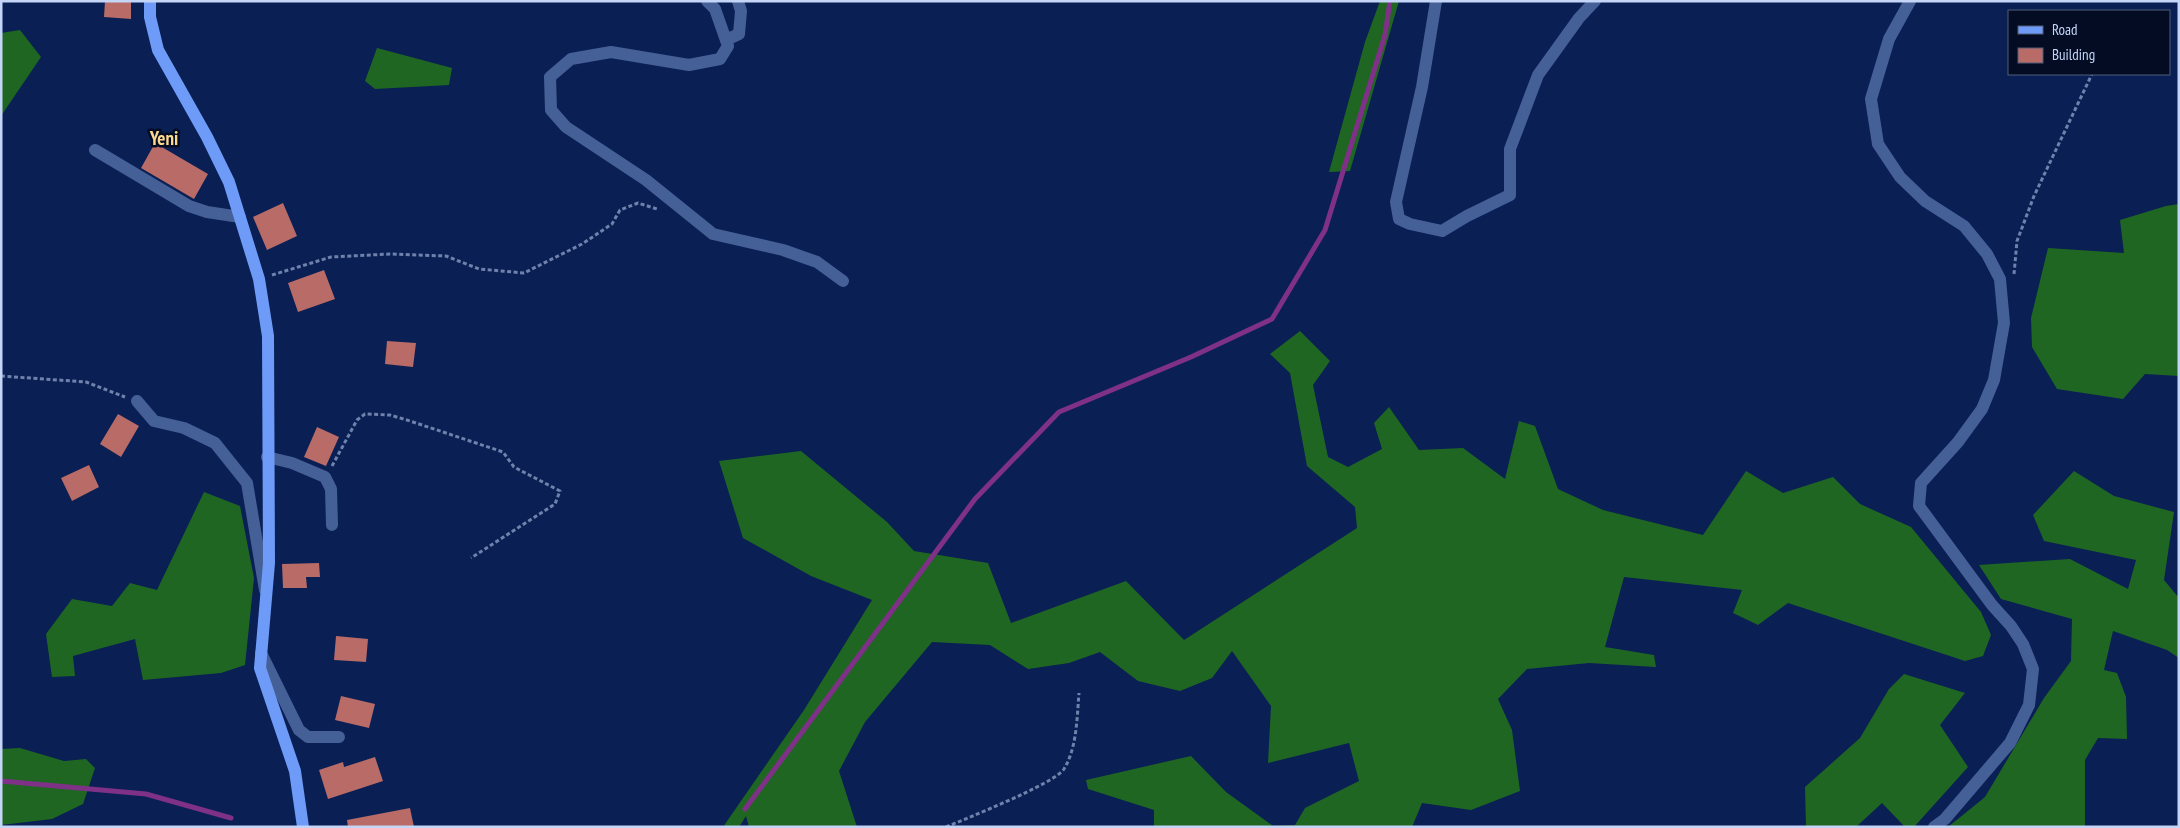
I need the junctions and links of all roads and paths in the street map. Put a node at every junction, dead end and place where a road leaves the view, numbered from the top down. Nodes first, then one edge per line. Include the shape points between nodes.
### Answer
1 (150, 1) edge
2 (707, 1) edge
3 (738, 1) edge
4 (1436, 1) edge
5 (1595, 1) edge
6 (1910, 1) edge
7 (726, 40) junction
8 (2092, 75) edge
9 (95, 150) dead end
10 (664, 211) dead end
11 (240, 217) junction
12 (2014, 276) dead end
13 (259, 279) junction
14 (843, 281) dead end
15 (1, 376) edge
16 (137, 401) joint
17 (267, 457) junction
18 (325, 477) junction
19 (332, 525) dead end
20 (471, 558) dead end
21 (266, 598) junction
22 (261, 653) junction
23 (1079, 693) dead end
24 (339, 738) dead end
25 (302, 827) edge
26 (946, 827) edge
27 (1934, 827) edge

1 - 11 main road via 150,17 158,50 207,137 229,182
2 - 7 street via 715,10
3 - 7 street via 741,11 739,34
4 - 5 street via 1422,87 1396,202 1399,219 1442,231 1510,195 1510,149 1538,75
6 - 27 street via 1889,39 1871,99 1878,144 1900,176 1925,201 1964,226 1986,254 2000,278 2004,323 1994,380 1982,409 1921,483 1919,506 2011,626 2034,669 2029,704 2010,743 1945,819
7 - 14 street via 728,46 720,59 689,65 610,52 571,58 550,77 551,110 566,127 646,180 713,234 783,250 817,262
8 - 12 path via 2034,196 2017,240
9 - 11 street via 189,206
10 - 13 path via 638,203 620,210 612,224 582,244 524,273 479,268 446,256 390,254 332,257
11 - 13 main road
13 - 17 main road via 268,336
15 - 16 path via 86,382
16 - 21 street via 154,421 184,428 215,443 247,483
17 - 18 street
17 - 21 main road via 269,563
18 - 19 street via 331,489
18 - 20 path via 357,420 365,414 382,415 503,452 514,467 560,491 555,504
21 - 22 main road
22 - 24 street via 299,730 308,737
22 - 25 main road via 260,668 295,771
23 - 26 path via 1072,749 1064,770 1032,790

